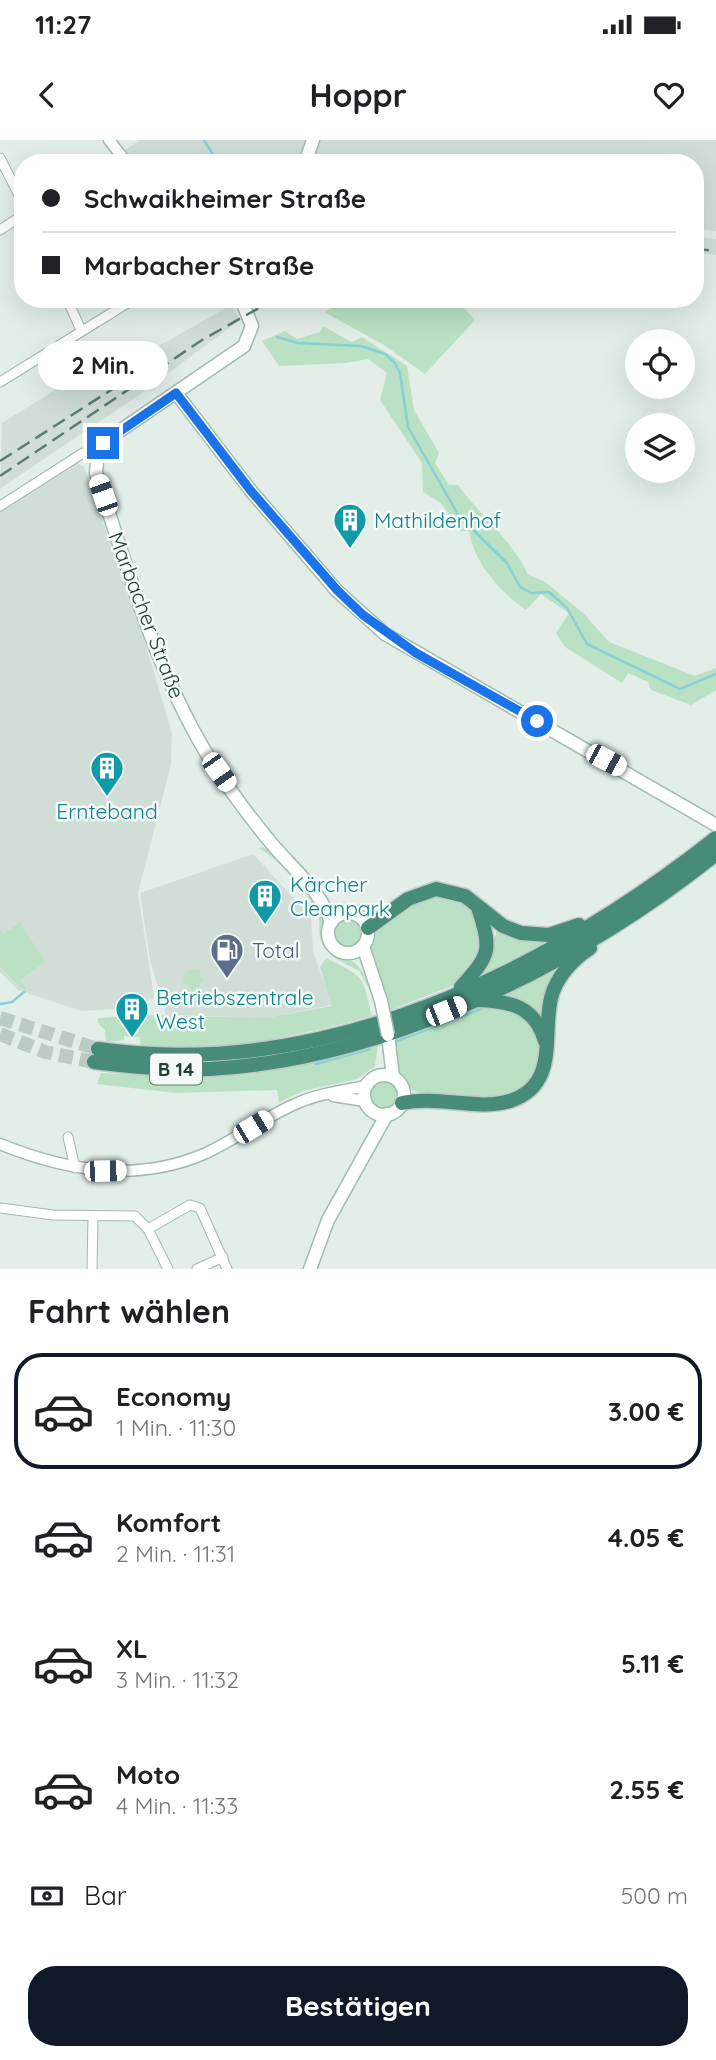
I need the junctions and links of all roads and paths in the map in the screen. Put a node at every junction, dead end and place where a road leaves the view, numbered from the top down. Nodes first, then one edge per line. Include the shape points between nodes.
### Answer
1 (0, 158) edge
2 (14, 186) edge
3 (71, 308) edge
4 (119, 308) edge
5 (245, 308) edge
6 (81, 330) junction
7 (1, 380) edge
8 (176, 393) junction
9 (98, 449) junction
10 (0, 506) edge
11 (716, 825) edge
12 (716, 838) edge
13 (716, 854) edge
14 (311, 888) junction
15 (478, 907) junction
16 (342, 914) junction
17 (331, 923) junction
18 (365, 923) junction
19 (603, 931) junction
20 (358, 949) junction
21 (456, 994) junction
22 (472, 1000) junction
23 (547, 1045) junction
24 (387, 1076) junction
25 (366, 1086) junction
26 (320, 1096) junction
27 (403, 1096) junction
28 (365, 1101) junction
29 (380, 1113) junction
30 (68, 1137) dead end
31 (0, 1146) edge
32 (75, 1168) junction
33 (0, 1208) edge
34 (93, 1217) junction
35 (148, 1229) junction
36 (223, 1257) junction
37 (92, 1269) edge
38 (168, 1269) edge
39 (197, 1269) edge
40 (228, 1269) edge
41 (310, 1269) edge

1 - 2 street
3 - 6 street
4 - 6 street
5 - 8 main road via 252,326 244,346
6 - 7 street
8 - 9 main road
8 - 11 main road via 307,557 385,634
9 - 10 street via 83,453
9 - 14 main road, Marbacher Straße via 96,473 171,685 205,751 266,837
12 - 19 highway, B 14
13 - 19 highway, B 14
14 - 16 main road, Marbacher Straße
14 - 17 main road, Marbacher Straße
15 - 18 highway via 465,896 428,890
15 - 19 highway via 503,926 529,935 548,935 581,924
15 - 21 highway via 486,928 485,957
16 - 17 main road
16 - 18 main road via 350,913
17 - 20 main road via 328,934 332,944 341,952
18 - 20 main road
19 - 21 highway, B 14 via 554,948
19 - 22 highway, B 14
19 - 23 highway via 561,977 551,998
20 - 24 main road, bridge via 379,995 388,1035
21 - 22 highway, B 14 via 372,1025 255,1052 96,1056 196,1069 279,1061 375,1037
22 - 23 highway via 522,1007 538,1022
23 - 27 highway via 543,1072 519,1097 499,1103
24 - 25 main road
24 - 27 main road
25 - 26 street
25 - 28 main road
26 - 28 street
26 - 32 street via 290,1106 176,1164 133,1171
27 - 29 main road
28 - 29 main road
29 - 41 main road via 328,1220
30 - 32 street
31 - 32 street
33 - 34 street
34 - 35 street via 135,1216
34 - 37 street
35 - 36 street via 190,1205 200,1208
35 - 38 street
36 - 39 street
36 - 40 street

